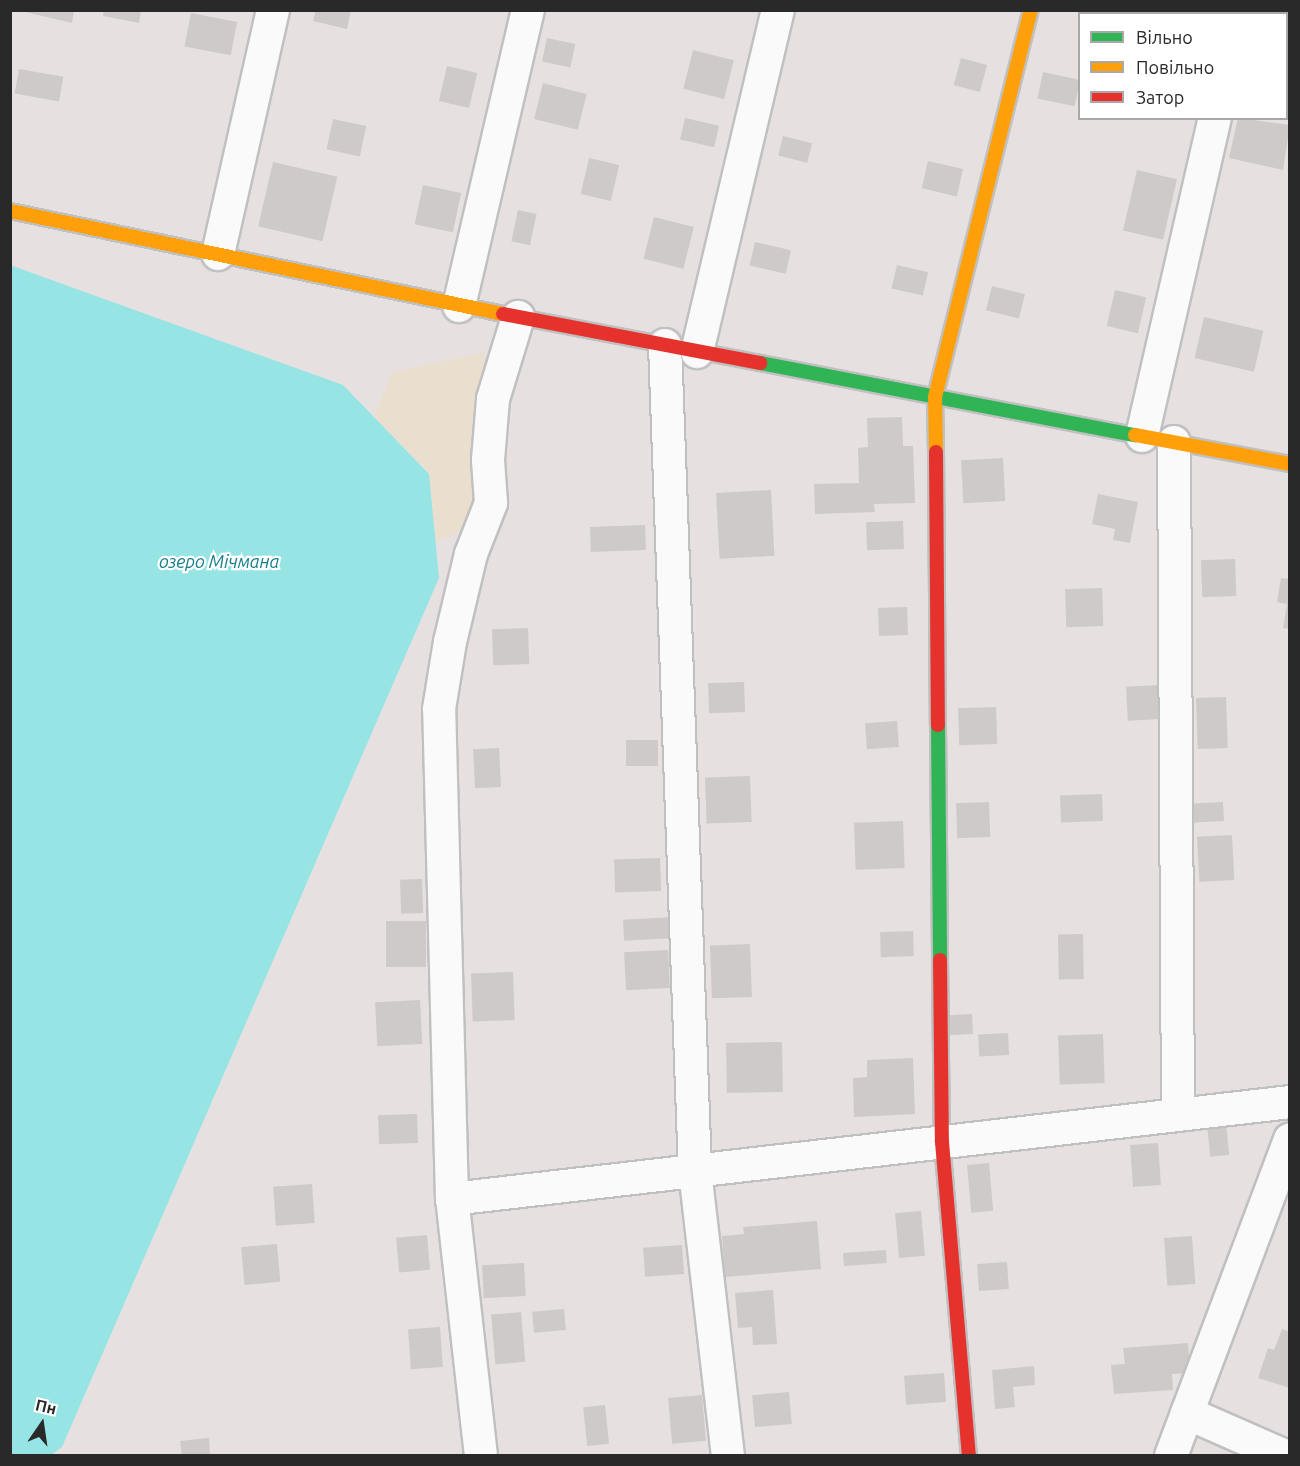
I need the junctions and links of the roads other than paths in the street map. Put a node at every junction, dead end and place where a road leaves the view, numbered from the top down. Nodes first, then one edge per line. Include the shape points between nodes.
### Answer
1 (273, 10) edge
2 (528, 10) edge
3 (778, 10) edge
4 (1031, 10) edge
5 (1215, 120) edge
6 (10, 211) edge
7 (218, 254) junction
8 (459, 306) junction
9 (518, 317) junction
10 (665, 345) junction
11 (697, 352) junction
12 (935, 397) junction
13 (1142, 436) junction
14 (1174, 442) junction
15 (1290, 464) edge
16 (1290, 1102) edge
17 (1178, 1115) junction
18 (1290, 1140) edge
19 (942, 1142) junction
20 (695, 1171) junction
21 (452, 1198) junction
22 (1187, 1413) junction
23 (481, 1455) edge
24 (728, 1455) edge
25 (969, 1455) edge
26 (1171, 1455) edge
27 (1286, 1455) edge

1 - 7 street
2 - 8 street
3 - 11 street
4 - 12 street
5 - 13 street
6 - 7 street
7 - 8 street
8 - 9 street
9 - 10 street
9 - 21 street via 493,399 488,460 491,503 471,554 439,709
10 - 11 street
10 - 20 street
11 - 12 street
12 - 13 street
12 - 19 street
13 - 14 street
14 - 15 street
14 - 17 street
16 - 17 street
17 - 19 street
18 - 22 street
19 - 20 street
19 - 25 street
20 - 21 street
20 - 24 street
21 - 23 street
22 - 26 street
22 - 27 street

